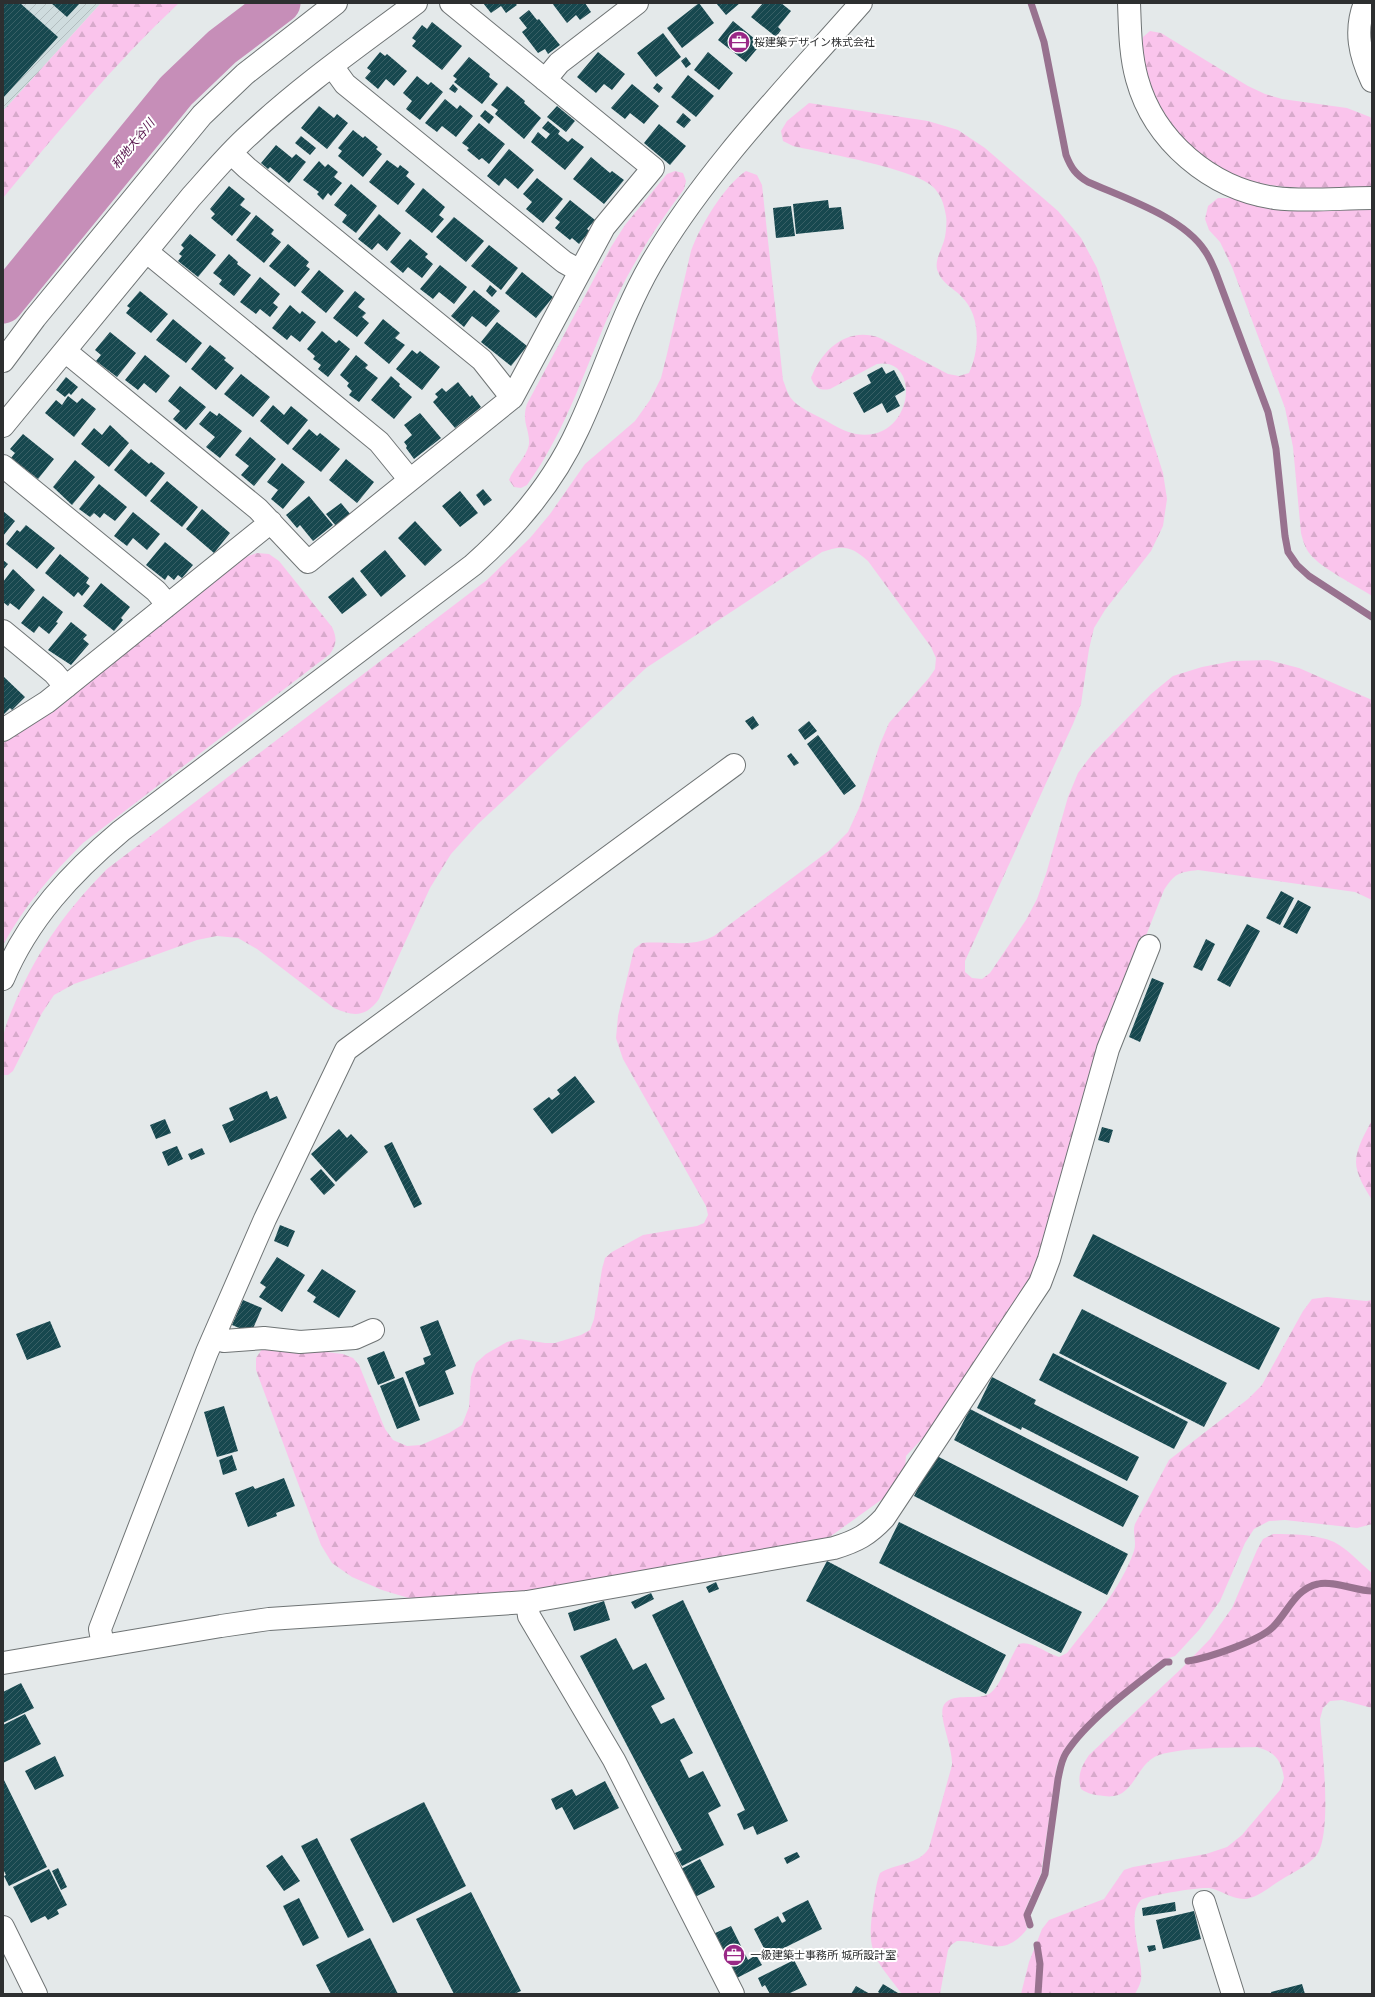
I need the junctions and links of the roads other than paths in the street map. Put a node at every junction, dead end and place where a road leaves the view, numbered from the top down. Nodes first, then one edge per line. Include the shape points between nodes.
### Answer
1 (336, 3) edge
2 (416, 3) edge
3 (451, 3) edge
4 (637, 3) edge
5 (861, 3) edge
6 (1129, 3) edge
7 (1365, 3) edge
8 (332, 66) junction
9 (545, 80) junction
10 (1372, 81) edge
11 (231, 153) junction
12 (1372, 198) edge
13 (147, 252) junction
14 (580, 271) junction
15 (65, 351) junction
16 (3, 361) edge
17 (512, 398) junction
18 (6, 416) edge
19 (3, 466) edge
20 (410, 480) junction
21 (271, 522) junction
22 (168, 605) junction
23 (3, 631) edge
24 (66, 687) junction
25 (3, 730) edge
26 (734, 765) dead end
27 (1149, 946) dead end
28 (3, 979) edge
29 (373, 1330) dead end
30 (214, 1337) junction
31 (527, 1602) junction
32 (103, 1646) junction
33 (3, 1662) edge
34 (1204, 1902) dead end
35 (3, 1927) edge
36 (36, 1994) edge
37 (733, 1994) edge
38 (1232, 1994) edge

1 - 16 street via 245,74 202,115 35,318
2 - 8 street
3 - 9 street
4 - 9 street via 559,63
5 - 28 street via 740,140 664,243 628,310 579,428 534,502 515,524 473,564 94,854 68,879 45,907 25,937
6 - 12 street via 1137,79 1149,109 1166,136 1188,159 1220,180 1244,190 1275,198
7 - 10 street via 1358,39
8 - 11 street via 280,107
8 - 14 street via 345,84 564,262
9 - 14 street via 653,168 604,227
11 - 13 street
11 - 17 street via 482,360
13 - 15 street
13 - 20 street via 379,442
14 - 17 street
15 - 18 street
15 - 21 street
17 - 20 street
19 - 22 street via 156,591
20 - 21 street via 308,562
21 - 22 street
22 - 24 street
23 - 24 street via 54,673
24 - 25 street
26 - 30 street via 346,1050 265,1219
27 - 31 street via 1108,1049 1040,1283 884,1518 870,1532 853,1542 834,1548
29 - 30 street via 355,1338 300,1342 264,1338 224,1341
30 - 32 street via 100,1629
31 - 32 street via 269,1619
31 - 37 street via 529,1616 614,1760
32 - 33 street
34 - 38 street
35 - 36 street

